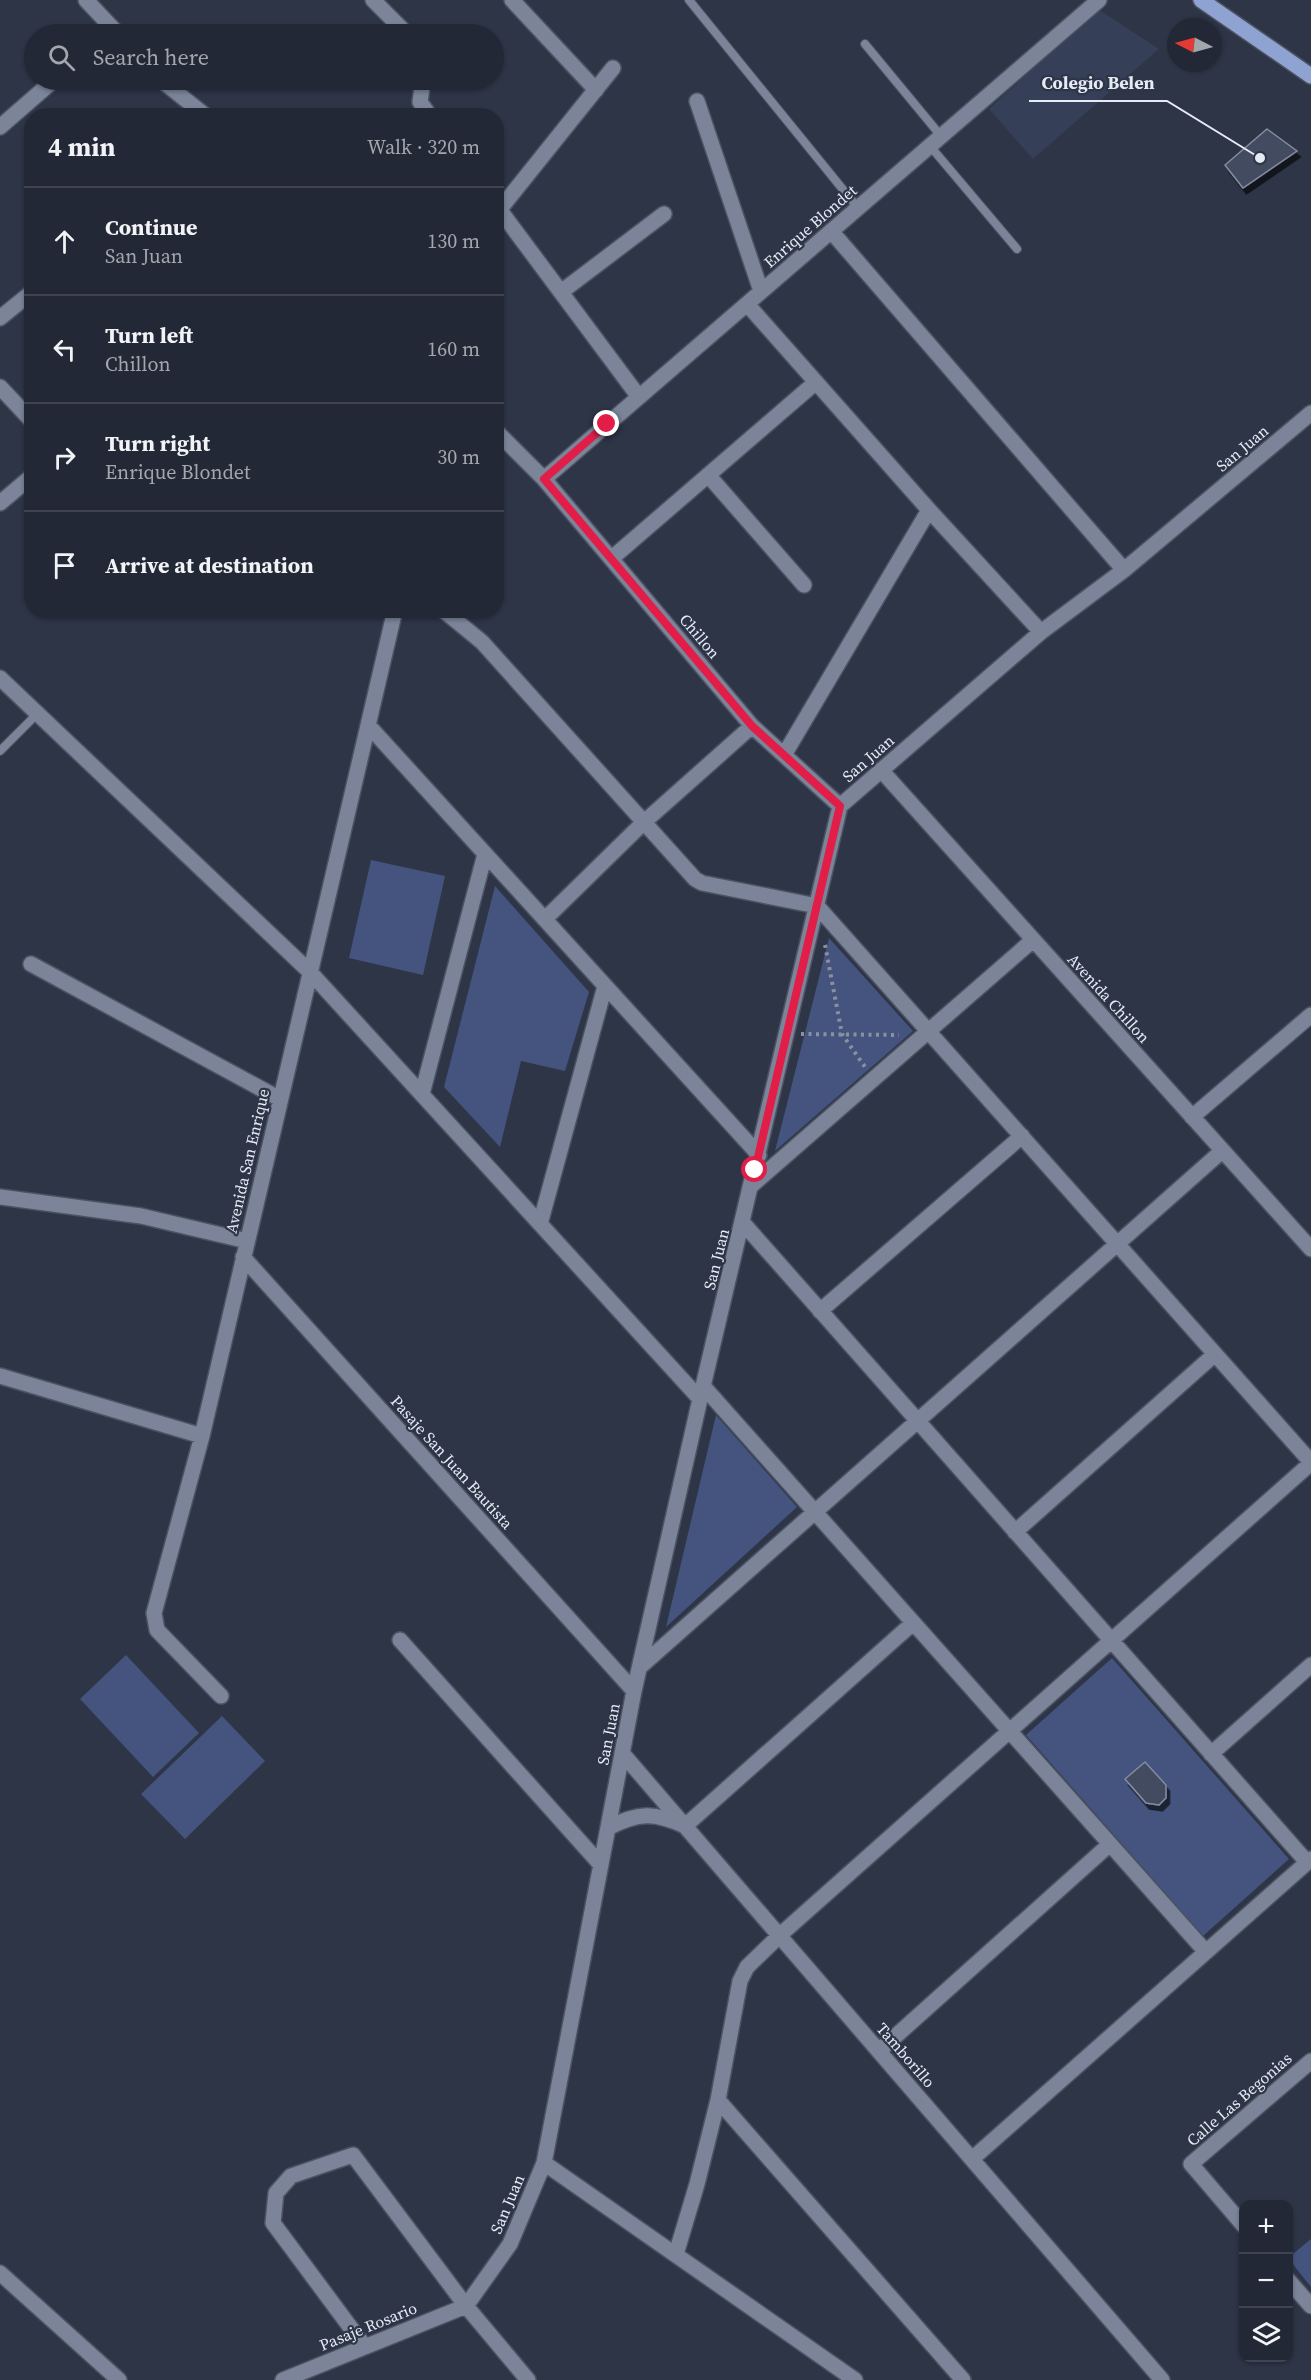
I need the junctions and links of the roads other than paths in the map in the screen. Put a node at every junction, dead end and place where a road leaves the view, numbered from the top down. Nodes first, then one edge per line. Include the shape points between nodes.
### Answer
1 (86, 0) edge
2 (373, 0) edge
3 (512, 0) edge
4 (689, 0) edge
5 (1099, 0) edge
6 (1201, 0) edge
7 (106, 24) edge
8 (397, 24) edge
9 (865, 44) dead end
10 (614, 68) dead end
11 (1311, 76) edge
12 (43, 90) edge
13 (174, 90) edge
14 (422, 90) edge
15 (596, 90) junction
16 (697, 100) dead end
17 (196, 108) edge
18 (424, 108) edge
19 (0, 127) edge
20 (935, 141) junction
21 (504, 200) edge
22 (858, 207) junction
23 (664, 214) dead end
24 (504, 215) edge
25 (831, 231) junction
26 (1017, 249) dead end
27 (761, 291) junction
28 (561, 292) junction
29 (24, 298) edge
30 (747, 304) junction
31 (0, 318) edge
32 (816, 382) junction
33 (0, 387) edge
34 (639, 397) junction
35 (24, 413) edge
36 (1311, 413) edge
37 (504, 438) edge
38 (708, 476) junction
39 (544, 479) junction
40 (24, 483) edge
41 (0, 503) edge
42 (928, 510) junction
43 (612, 558) junction
44 (1124, 570) junction
45 (804, 585) dead end
46 (393, 618) edge
47 (453, 618) edge
48 (1041, 632) junction
49 (0, 678) edge
50 (38, 713) junction
51 (368, 725) junction
52 (752, 726) junction
53 (0, 751) edge
54 (784, 755) junction
55 (881, 770) junction
56 (840, 806) junction
57 (643, 823) junction
58 (485, 854) junction
59 (817, 906) junction
60 (544, 919) junction
61 (1033, 940) junction
62 (31, 964) dead end
63 (310, 972) junction
64 (605, 986) junction
65 (1311, 1015) edge
66 (929, 1032) junction
67 (422, 1094) junction
68 (280, 1099) junction
69 (1192, 1117) junction
70 (1022, 1136) junction
71 (1222, 1151) junction
72 (759, 1155) junction
73 (752, 1185) junction
74 (0, 1197) edge
75 (743, 1223) junction
76 (540, 1224) junction
77 (247, 1241) junction
78 (1309, 1243) edge
79 (1117, 1244) junction
80 (243, 1257) junction
81 (820, 1311) junction
82 (1215, 1354) junction
83 (0, 1376) edge
84 (702, 1392) junction
85 (917, 1421) junction
86 (202, 1436) junction
87 (1311, 1463) edge
88 (815, 1512) junction
89 (1015, 1532) junction
90 (913, 1623) junction
91 (400, 1640) dead end
92 (1111, 1641) junction
93 (1311, 1665) edge
94 (640, 1667) junction
95 (634, 1691) junction
96 (221, 1696) dead end
97 (1010, 1731) junction
98 (622, 1753) junction
99 (1211, 1754) junction
100 (685, 1826) junction
101 (608, 1828) junction
102 (1110, 1844) junction
103 (1309, 1861) edge
104 (601, 1864) junction
105 (780, 1935) junction
106 (1206, 1952) junction
107 (879, 2051) junction
108 (1311, 2061) edge
109 (717, 2100) junction
110 (972, 2159) junction
111 (544, 2163) junction
112 (1239, 2220) edge
113 (676, 2254) junction
114 (0, 2273) edge
115 (1293, 2286) edge
116 (466, 2306) junction
117 (1311, 2306) edge
118 (365, 2347) junction
119 (118, 2380) edge
120 (283, 2380) edge
121 (528, 2380) edge
122 (855, 2380) edge
123 (963, 2380) edge
124 (1162, 2380) edge

1 - 7 street
2 - 8 street
3 - 15 street
4 - 22 lane
5 - 20 street, Enrique Blondet
6 - 11 main road
9 - 20 lane
10 - 15 street
12 - 19 street
13 - 17 street
14 - 18 street via 420,102
15 - 21 street
16 - 27 street
20 - 22 street, Enrique Blondet
20 - 26 lane
22 - 25 street, Enrique Blondet
23 - 28 street
24 - 28 street
25 - 27 street, Enrique Blondet
25 - 44 street
27 - 30 street, Enrique Blondet
28 - 34 street
29 - 31 street
30 - 32 street
30 - 34 street, Enrique Blondet
32 - 38 street
32 - 42 street
33 - 35 street
34 - 39 street, Enrique Blondet
36 - 44 street, San Juan
37 - 39 street, Chillon
38 - 43 street
38 - 45 street
39 - 43 street, Chillon
40 - 41 street
42 - 48 street
42 - 54 street
43 - 52 street, Chillon
44 - 48 street, San Juan
46 - 51 street, Avenida San Enrique
47 - 57 street via 482,642
48 - 55 street, San Juan
49 - 50 street
50 - 53 lane
50 - 63 street
51 - 58 street
51 - 63 street, Avenida San Enrique
52 - 54 street, Chillon
52 - 57 street
54 - 56 street, Chillon
55 - 56 street, San Juan
55 - 61 street, Avenida Chillon
56 - 59 street, San Juan
57 - 59 street via 702,883
57 - 60 street
58 - 60 street
58 - 67 street
59 - 66 street
59 - 72 street, San Juan
60 - 64 street
61 - 66 street
61 - 69 street, Avenida Chillon
62 - 68 street
63 - 67 street
63 - 68 street, Avenida San Enrique
64 - 72 street
64 - 76 street
65 - 69 street
66 - 70 street
66 - 73 street
67 - 76 street
68 - 77 street, Avenida San Enrique
69 - 71 street, Avenida Chillon
70 - 79 street
70 - 81 street
71 - 78 street, Avenida Chillon
71 - 79 street
72 - 73 street, San Juan
73 - 75 street, San Juan
74 - 77 street via 141,1216
75 - 81 street
75 - 84 street, San Juan
76 - 84 street
77 - 80 street, Avenida San Enrique
79 - 82 street
79 - 85 street
80 - 86 street, Avenida San Enrique
80 - 95 street, Pasaje San Juan Bautista
81 - 85 street
82 - 87 street
82 - 89 street
83 - 86 street
84 - 88 street
84 - 94 street, San Juan
85 - 88 street
85 - 89 street
86 - 96 street, Avenida San Enrique via 154,1614 157,1630
87 - 92 street
88 - 90 street
88 - 94 street
89 - 92 street
90 - 97 street
90 - 100 street
91 - 104 street
92 - 97 street
92 - 99 street
93 - 99 street
94 - 95 street, San Juan
95 - 98 street, San Juan
97 - 102 street
97 - 105 street
98 - 100 street, Tamborillo
98 - 101 street, San Juan
99 - 103 street
100 - 101 street via 664,1816 648,1815 627,1818
100 - 105 street, Tamborillo
101 - 104 street, San Juan
102 - 106 street
102 - 107 street
103 - 106 street
104 - 111 street, San Juan
105 - 107 street, Tamborillo
105 - 109 street via 747,1967 740,1981
106 - 110 street
107 - 110 street, Tamborillo
108 - 112 street, Calle Las Begonias via 1191,2164
109 - 113 street
109 - 123 street
110 - 124 street, Tamborillo
111 - 113 street
111 - 116 street, San Juan via 510,2244
113 - 122 street
114 - 119 street
115 - 117 street
116 - 118 street, Pasaje Rosario
116 - 118 street via 353,2155 291,2176 276,2193 273,2223
116 - 121 street
118 - 120 street, Pasaje Rosario

